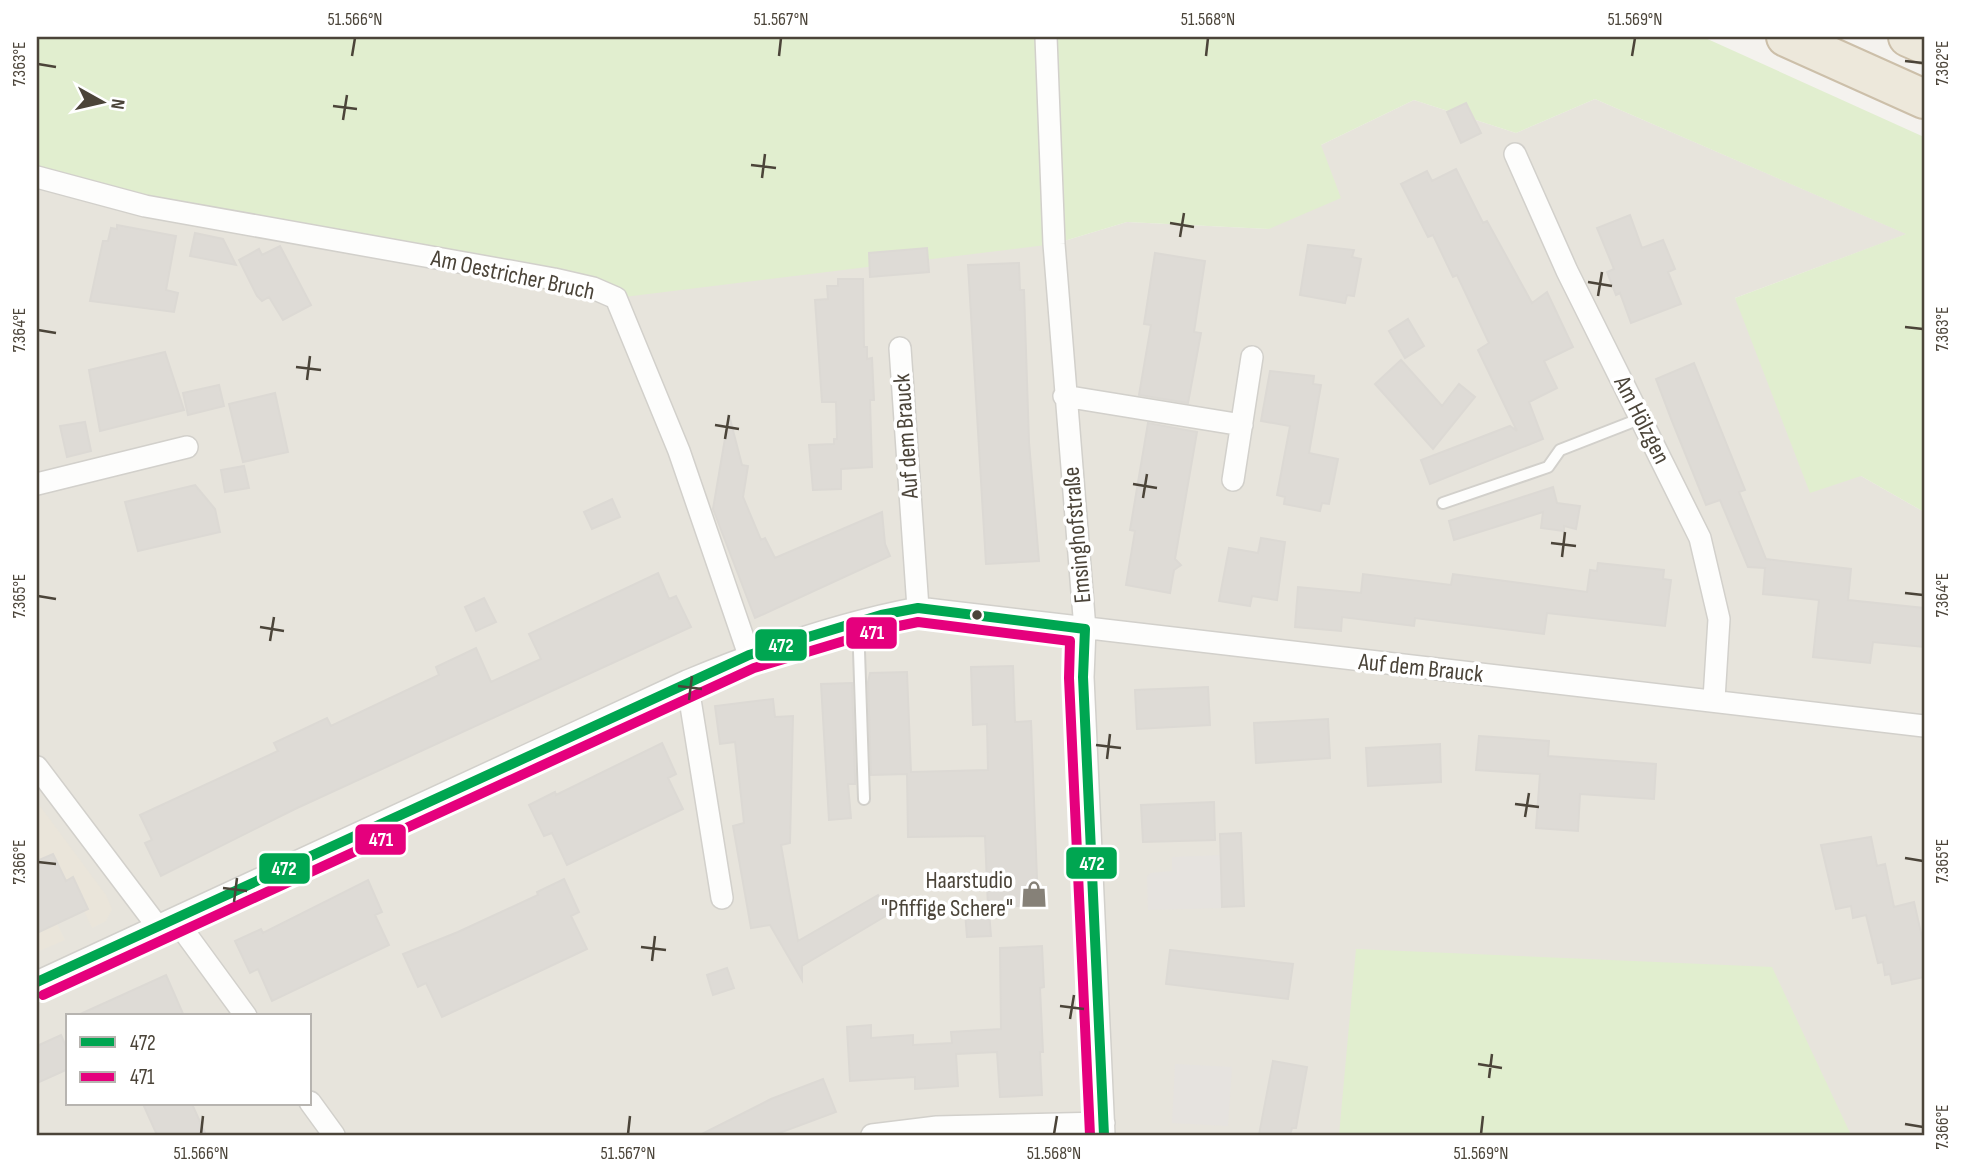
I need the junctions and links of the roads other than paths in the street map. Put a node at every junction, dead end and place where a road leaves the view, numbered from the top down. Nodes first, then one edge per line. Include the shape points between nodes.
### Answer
1 (1046, 37) edge
2 (1786, 37) edge
3 (1908, 37) edge
4 (1924, 44) edge
5 (1924, 99) edge
6 (1515, 154) dead end
7 (37, 177) edge
8 (900, 348) dead end
9 (1252, 357) dead end
10 (1065, 396) junction
11 (1642, 418) junction
12 (1242, 425) junction
13 (187, 447) dead end
14 (1233, 480) dead end
15 (37, 484) edge
16 (1443, 503) dead end
17 (918, 608) junction
18 (858, 622) junction
19 (1085, 629) junction
20 (749, 655) junction
21 (687, 681) junction
22 (1714, 699) junction
23 (1924, 726) edge
24 (37, 767) edge
25 (864, 799) dead end
26 (722, 898) dead end
27 (167, 923) junction
28 (37, 982) edge
29 (244, 1014) edge
30 (312, 1105) edge
31 (1104, 1129) edge
32 (334, 1135) edge
33 (872, 1135) edge

1 - 10 street, Emsinghofstraße
2 - 5 highway
3 - 4 highway
6 - 11 street, Am Hölzgen via 1567,271
7 - 20 street, Am Oestricher Bruch via 145,206 554,279 616,298 679,452
8 - 17 street, Auf dem Brauck
9 - 12 street
10 - 12 street
10 - 19 street, Emsinghofstraße
11 - 16 lane via 1560,450 1548,467
11 - 22 street, Am Hölzgen via 1700,538 1719,619
12 - 14 street
13 - 15 street
17 - 18 street, Auf dem Brauck
17 - 19 street, Auf dem Brauck
18 - 20 street, Auf dem Brauck
18 - 25 lane
19 - 22 street, Auf dem Brauck
19 - 31 street, Emsinghofstraße via 1083,677
20 - 21 street, Auf dem Brauck
21 - 26 street
21 - 27 street, Auf dem Brauck
22 - 23 street, Auf dem Brauck
24 - 27 street
27 - 28 street, Auf dem Brauck
27 - 29 street
30 - 32 street
31 - 33 street via 937,1127

